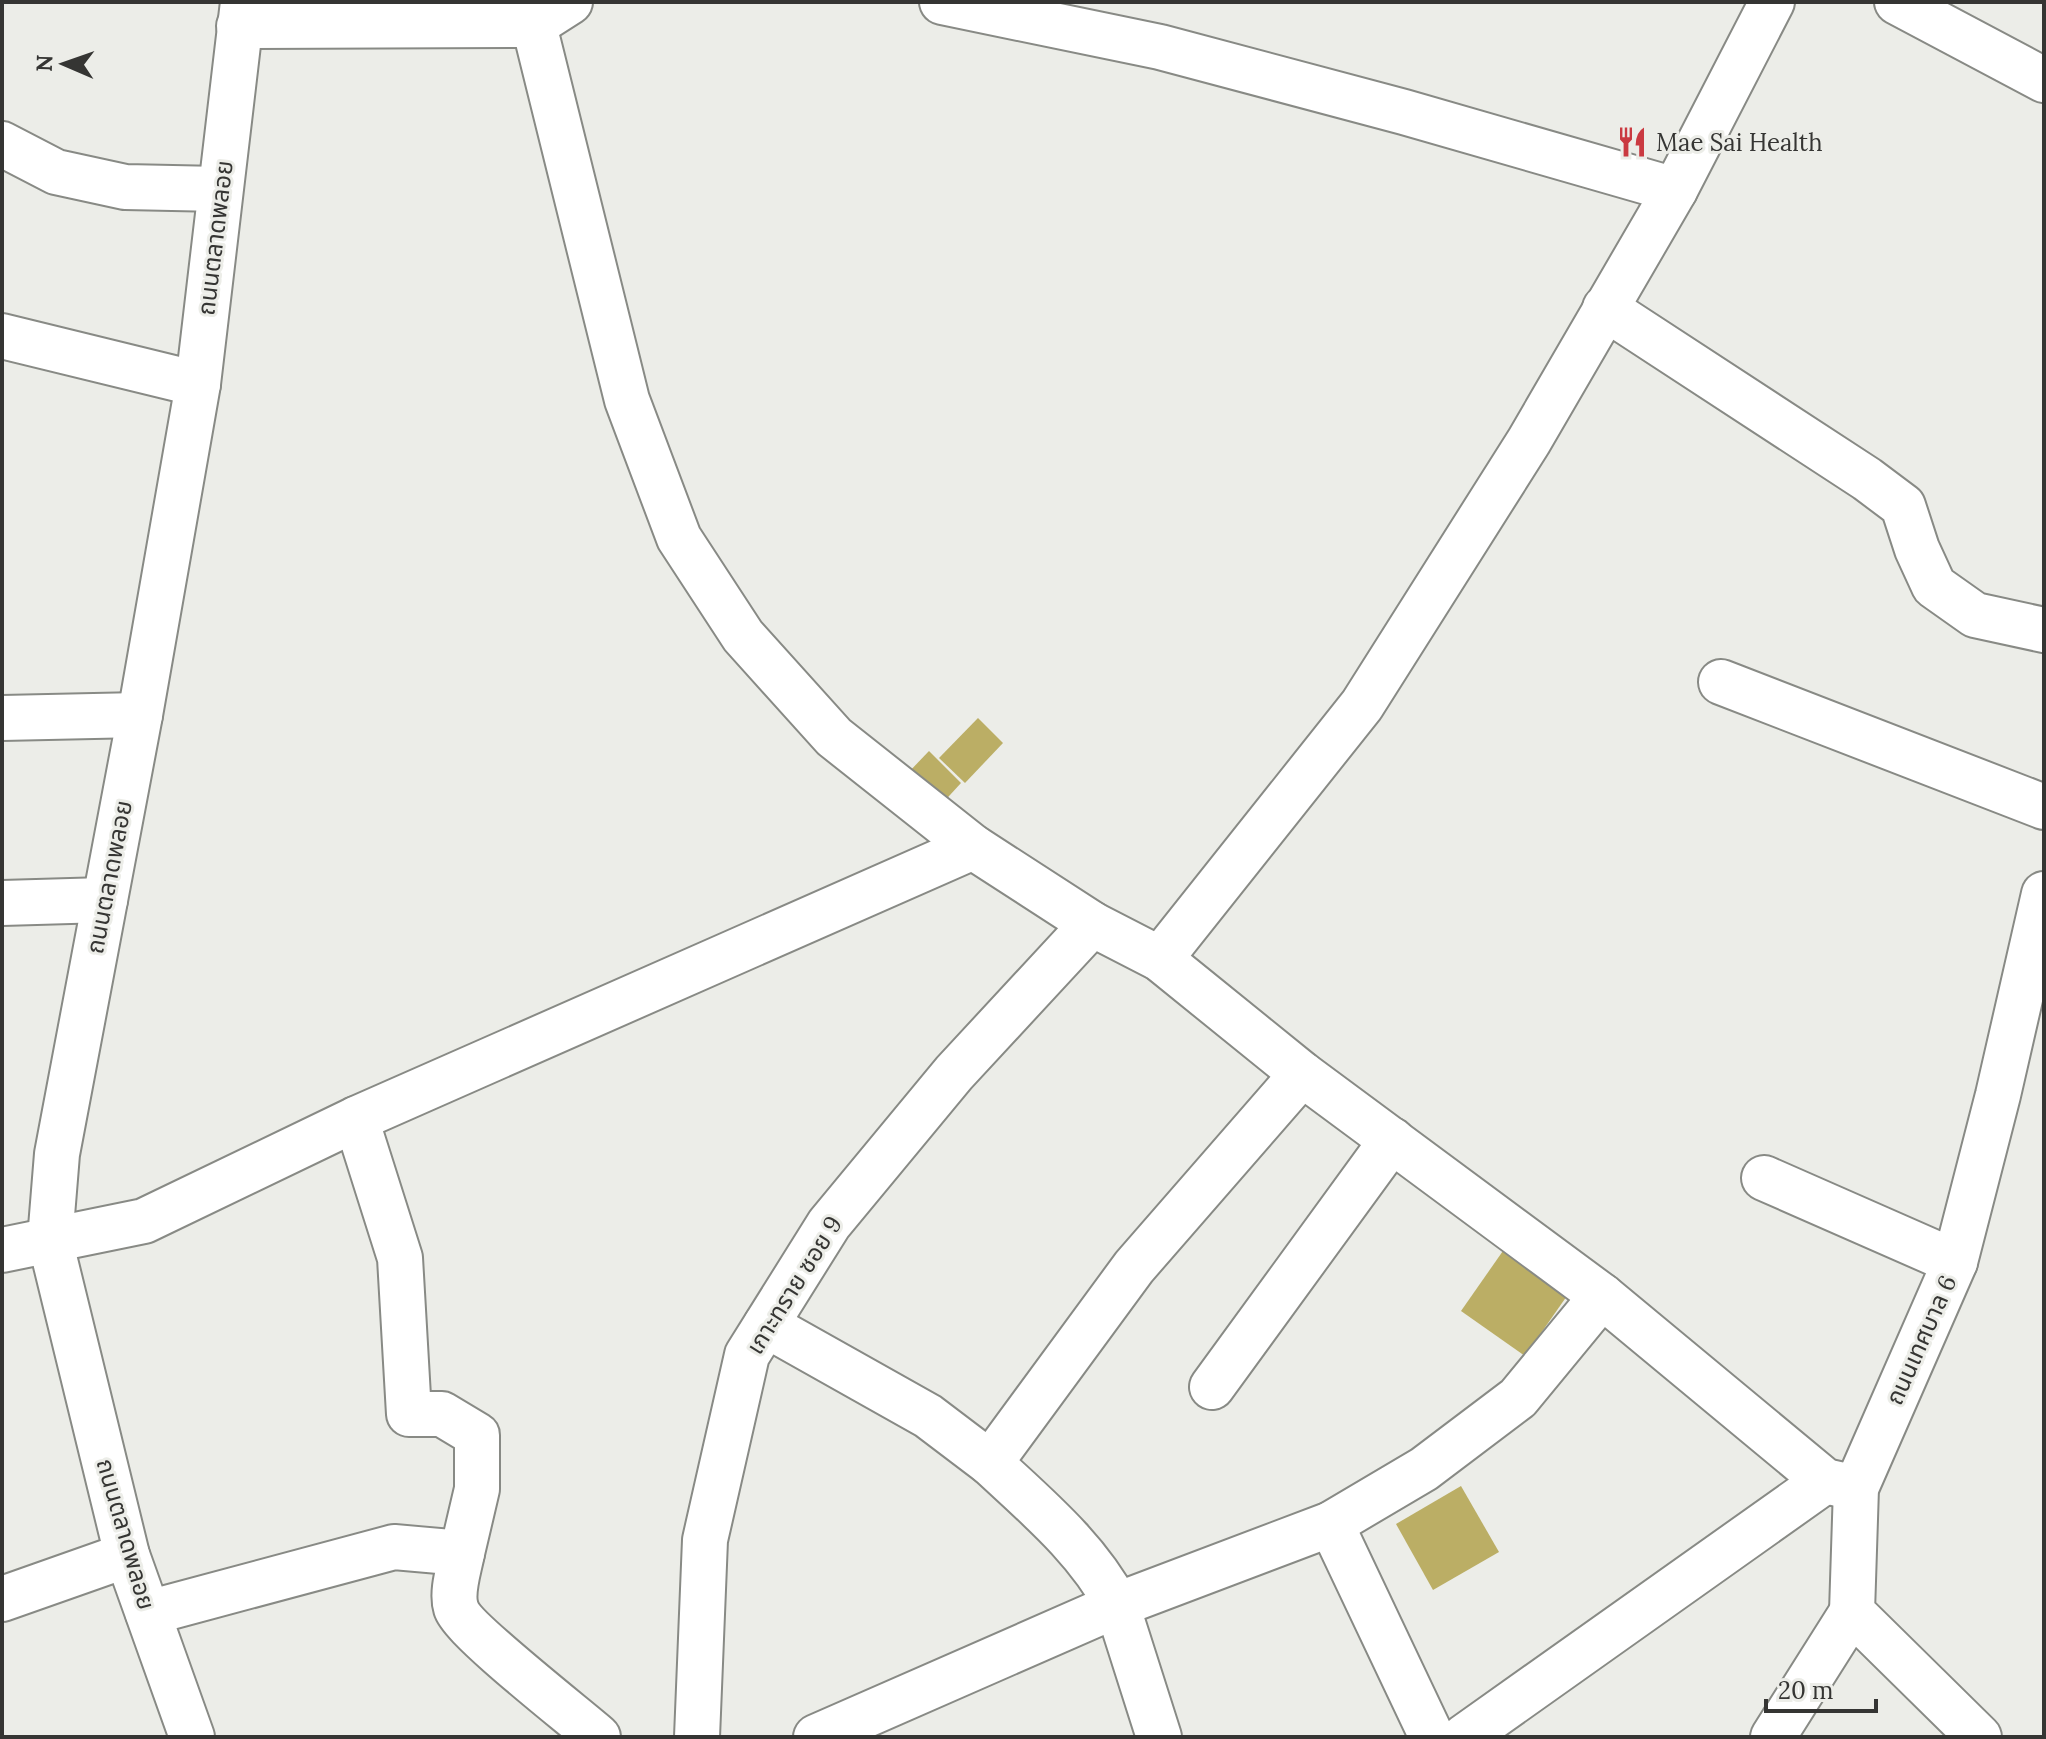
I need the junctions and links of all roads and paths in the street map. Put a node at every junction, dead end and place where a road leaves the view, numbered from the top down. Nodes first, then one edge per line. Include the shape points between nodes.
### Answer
1 (570, 2) edge
2 (942, 2) edge
3 (1772, 2) edge
4 (1897, 2) edge
5 (1057, 13) edge
6 (241, 14) edge
7 (534, 25) junction
8 (2044, 80) edge
9 (2, 144) edge
10 (220, 189) junction
11 (1675, 190) junction
12 (1605, 308) junction
13 (2, 336) edge
14 (198, 384) junction
15 (2044, 630) edge
16 (1721, 682) dead end
17 (140, 715) junction
18 (2, 718) edge
19 (2044, 807) edge
20 (973, 847) junction
21 (2044, 894) edge
22 (105, 900) junction
23 (2, 903) edge
24 (1092, 924) junction
25 (1160, 959) junction
26 (1302, 1074) junction
27 (356, 1119) junction
28 (1392, 1140) junction
29 (1764, 1178) dead end
30 (50, 1240) junction
31 (2, 1250) edge
32 (1955, 1262) junction
33 (1602, 1296) junction
34 (766, 1325) junction
35 (1212, 1387) dead end
36 (990, 1463) junction
37 (1840, 1484) junction
38 (1331, 1524) junction
39 (462, 1553) junction
40 (127, 1555) junction
41 (2, 1599) edge
42 (1117, 1605) junction
43 (1852, 1612) junction
44 (148, 1613) junction
45 (192, 1737) edge
46 (598, 1737) edge
47 (697, 1737) edge
48 (816, 1737) edge
49 (1159, 1737) edge
50 (1432, 1737) edge
51 (1464, 1737) edge
52 (1773, 1737) edge
53 (1979, 1737) edge

1 - 7 street
2 - 5 street
3 - 11 street
4 - 8 street
5 - 11 street via 1160,47
6 - 7 street
6 - 10 street, ถนนตลาดพลอย
7 - 20 street via 627,400 679,538 743,636 834,737
9 - 10 street via 56,172 125,187
10 - 14 street, ถนนตลาดพลอย
11 - 12 street
12 - 15 street via 1903,506 1934,586 1975,615
12 - 25 street via 1529,441 1362,705
13 - 14 street
14 - 17 street, ถนนตลาดพลอย
16 - 19 street
17 - 18 street
17 - 22 street, ถนนตลาดพลอย
20 - 24 street
20 - 27 street
21 - 32 street, ถนนเทศบาล 6
22 - 23 street
22 - 30 street, ถนนตลาดพลอย via 57,1154
24 - 25 street
24 - 34 street, เกาะทราย ซอย 9 via 954,1073 829,1224
25 - 26 street
26 - 28 street
26 - 36 street via 1134,1267
27 - 30 street via 144,1221
27 - 39 street via 400,1258 409,1414 442,1414 477,1435 477,1489
28 - 33 street
28 - 35 street
29 - 32 street
30 - 31 street
30 - 40 street, ถนนตลาดพลอย
32 - 37 street, ถนนเทศบาล 6
33 - 37 street
33 - 38 street via 1518,1398 1424,1469
34 - 36 street via 928,1416
34 - 47 street, เกาะทราย ซอย 9 via 747,1355 705,1540
36 - 42 street via 1068,1536
37 - 43 street, ถนนเทศบาล 6
37 - 51 street
38 - 42 street
38 - 50 street
39 - 44 street via 394,1547
39 - 46 street via 457,1613
40 - 41 street
40 - 44 street, ถนนตลาดพลอย
42 - 48 street
42 - 49 street
43 - 52 street
43 - 53 street
44 - 45 street, ถนนตลาดพลอย

